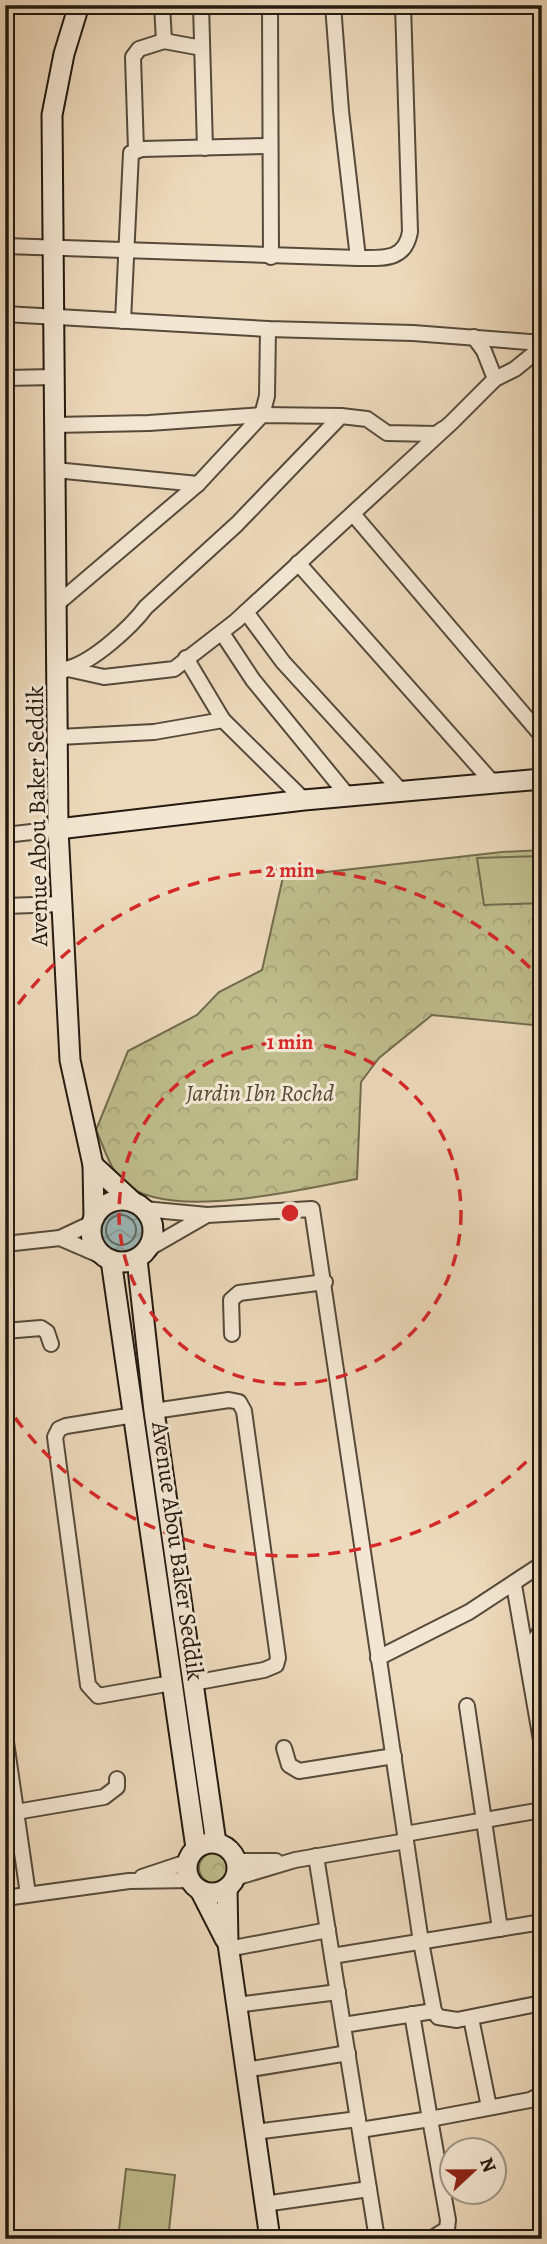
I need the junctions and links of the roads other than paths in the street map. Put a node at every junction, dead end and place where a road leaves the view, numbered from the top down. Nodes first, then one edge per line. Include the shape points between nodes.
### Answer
1 (162, 5) edge
2 (201, 5) edge
3 (270, 5) edge
4 (333, 5) edge
5 (403, 5) edge
6 (77, 6) edge
7 (164, 41) junction
8 (202, 48) junction
9 (268, 146) junction
10 (205, 148) junction
11 (136, 150) junction
12 (5, 246) edge
13 (53, 246) junction
14 (125, 250) junction
15 (271, 257) junction
16 (359, 258) junction
17 (5, 314) edge
18 (54, 317) junction
19 (123, 321) junction
20 (268, 329) junction
21 (474, 337) junction
22 (542, 345) edge
23 (54, 377) junction
24 (5, 378) edge
25 (495, 379) junction
26 (262, 415) junction
27 (341, 416) junction
28 (452, 422) junction
29 (55, 425) junction
30 (55, 470) junction
31 (198, 484) junction
32 (353, 514) junction
33 (298, 563) junction
34 (57, 604) junction
35 (246, 612) junction
36 (222, 633) junction
37 (186, 658) junction
38 (63, 670) junction
39 (223, 720) junction
40 (542, 736) edge
41 (59, 737) junction
42 (542, 779) edge
43 (493, 783) junction
44 (401, 792) junction
45 (348, 796) junction
46 (304, 800) junction
47 (58, 829) junction
48 (5, 835) edge
49 (62, 904) junction
50 (5, 906) edge
51 (93, 1165) junction
52 (138, 1206) junction
53 (207, 1216) junction
54 (93, 1221) junction
55 (60, 1238) junction
56 (5, 1244) edge
57 (142, 1254) junction
58 (107, 1258) junction
59 (325, 1282) junction
60 (5, 1331) edge
61 (232, 1334) dead end
62 (51, 1344) dead end
63 (154, 1411) junction
64 (134, 1415) junction
65 (542, 1563) edge
66 (514, 1585) junction
67 (542, 1629) edge
68 (526, 1653) junction
69 (378, 1658) junction
70 (172, 1683) junction
71 (193, 1683) junction
72 (467, 1706) dead end
73 (5, 1735) edge
74 (542, 1746) edge
75 (284, 1748) dead end
76 (394, 1756) junction
77 (117, 1779) dead end
78 (542, 1810) edge
79 (16, 1812) junction
80 (484, 1821) junction
81 (405, 1837) junction
82 (216, 1843) junction
83 (316, 1856) junction
84 (193, 1870) junction
85 (233, 1876) junction
86 (28, 1894) junction
87 (5, 1898) edge
88 (542, 1922) edge
89 (500, 1929) junction
90 (328, 1930) junction
91 (421, 1942) junction
92 (228, 1946) junction
93 (332, 1956) junction
94 (338, 1992) junction
95 (542, 2003) edge
96 (236, 2005) junction
97 (434, 2011) junction
98 (412, 2014) junction
99 (471, 2018) junction
100 (343, 2025) junction
101 (348, 2053) junction
102 (245, 2070) junction
103 (542, 2094) edge
104 (489, 2108) junction
105 (430, 2119) junction
106 (359, 2125) junction
107 (254, 2132) junction
108 (369, 2189) junction
109 (264, 2204) junction
110 (268, 2237) edge
111 (377, 2239) edge
112 (431, 2239) edge

1 - 7 street
2 - 8 street
3 - 9 street
4 - 16 street
5 - 16 street via 410,232 406,247 397,256
6 - 13 main road, Avenue Abou Baker Seddik via 52,115
7 - 8 street
7 - 11 street via 139,49 133,57
8 - 10 street
9 - 10 street
9 - 15 street
10 - 11 street
11 - 14 street via 128,159
12 - 13 street
13 - 14 street
13 - 18 main road, Avenue Abou Baker Seddik
14 - 15 street
14 - 19 street
15 - 16 street
17 - 18 street
18 - 19 street
18 - 23 main road, Avenue Abou Baker Seddik
19 - 20 street
20 - 21 street
20 - 26 street via 267,396
21 - 22 street
21 - 25 street via 489,359
22 - 25 street via 515,369
23 - 24 street
23 - 29 main road, Avenue Abou Baker Seddik
25 - 28 street
26 - 27 street
26 - 29 street
26 - 31 street
27 - 28 street via 367,419 387,433 436,434
27 - 38 street via 237,524 137,618 88,662
28 - 32 street
29 - 30 main road, Avenue Abou Baker Seddik
30 - 31 street
30 - 34 main road, Avenue Abou Baker Seddik
31 - 34 street
32 - 33 street
32 - 40 street
33 - 35 street
33 - 43 street
34 - 38 main road, Avenue Abou Baker Seddik
35 - 36 street
35 - 44 street via 283,662
36 - 37 street
36 - 45 street via 253,680
37 - 38 street via 174,668 104,677
37 - 39 street
38 - 41 main road, Avenue Abou Baker Seddik
39 - 41 street via 153,732
39 - 46 street
41 - 47 main road, Avenue Abou Baker Seddik
42 - 43 main road
43 - 44 main road
44 - 45 main road
45 - 46 main road
46 - 47 main road
47 - 48 street
47 - 49 main road, Avenue Abou Baker Seddik
49 - 50 street
49 - 51 main road, Avenue Abou Baker Seddik via 70,1060
51 - 52 main road
51 - 54 main road, Avenue Abou Baker Seddik
52 - 53 street
52 - 54 main road via 115,1201
52 - 57 main road via 152,1224
53 - 57 street
53 - 59 street via 312,1209
54 - 55 street
54 - 58 main road via 93,1242
55 - 56 street
55 - 58 street
57 - 58 main road via 128,1262
57 - 63 main road, Avenue Abou Baker Seddik
58 - 64 main road, Avenue Abou Baker Seddik
59 - 61 street via 239,1293 231,1300
59 - 69 street
60 - 62 street via 41,1328
63 - 71 main road, Avenue Abou Baker Seddik
63 - 71 street via 239,1402 263,1534 276,1665
64 - 70 main road, Avenue Abou Baker Seddik
64 - 70 street via 66,1426 55,1437 88,1685 98,1696
65 - 66 street
66 - 68 street
66 - 69 street
67 - 68 street
68 - 74 street
69 - 76 street
70 - 84 main road, Avenue Abou Baker Seddik
71 - 82 main road, Avenue Abou Baker Seddik
72 - 80 street
73 - 79 street
75 - 76 street via 289,1765 299,1771
76 - 81 street
77 - 79 street via 117,1787 104,1797
78 - 80 street
79 - 86 street
80 - 81 street
80 - 89 street
81 - 83 street
81 - 91 street
82 - 84 main road
82 - 85 main road via 232,1853
83 - 85 street
83 - 90 street
84 - 85 main road via 214,1893
84 - 86 street
84 - 92 main road, Avenue Abou Baker Seddik
85 - 92 main road, Avenue Abou Baker Seddik
86 - 87 street
88 - 89 street
89 - 91 street
90 - 92 street
90 - 93 street
91 - 93 street
91 - 97 street
92 - 96 main road, Avenue Abou Baker Seddik
93 - 94 street
94 - 96 street
94 - 100 street
95 - 99 street
96 - 102 main road, Avenue Abou Baker Seddik
97 - 98 street
97 - 99 street via 446,2021
98 - 100 street
98 - 105 street
99 - 104 street
100 - 101 street
101 - 102 street
101 - 106 street
102 - 107 main road, Avenue Abou Baker Seddik
103 - 104 street
104 - 105 street
105 - 106 street
105 - 112 street via 448,2220 447,2229
106 - 107 street
106 - 108 street
107 - 109 main road, Avenue Abou Baker Seddik
108 - 109 street
108 - 111 street
109 - 110 main road, Avenue Abou Baker Seddik

